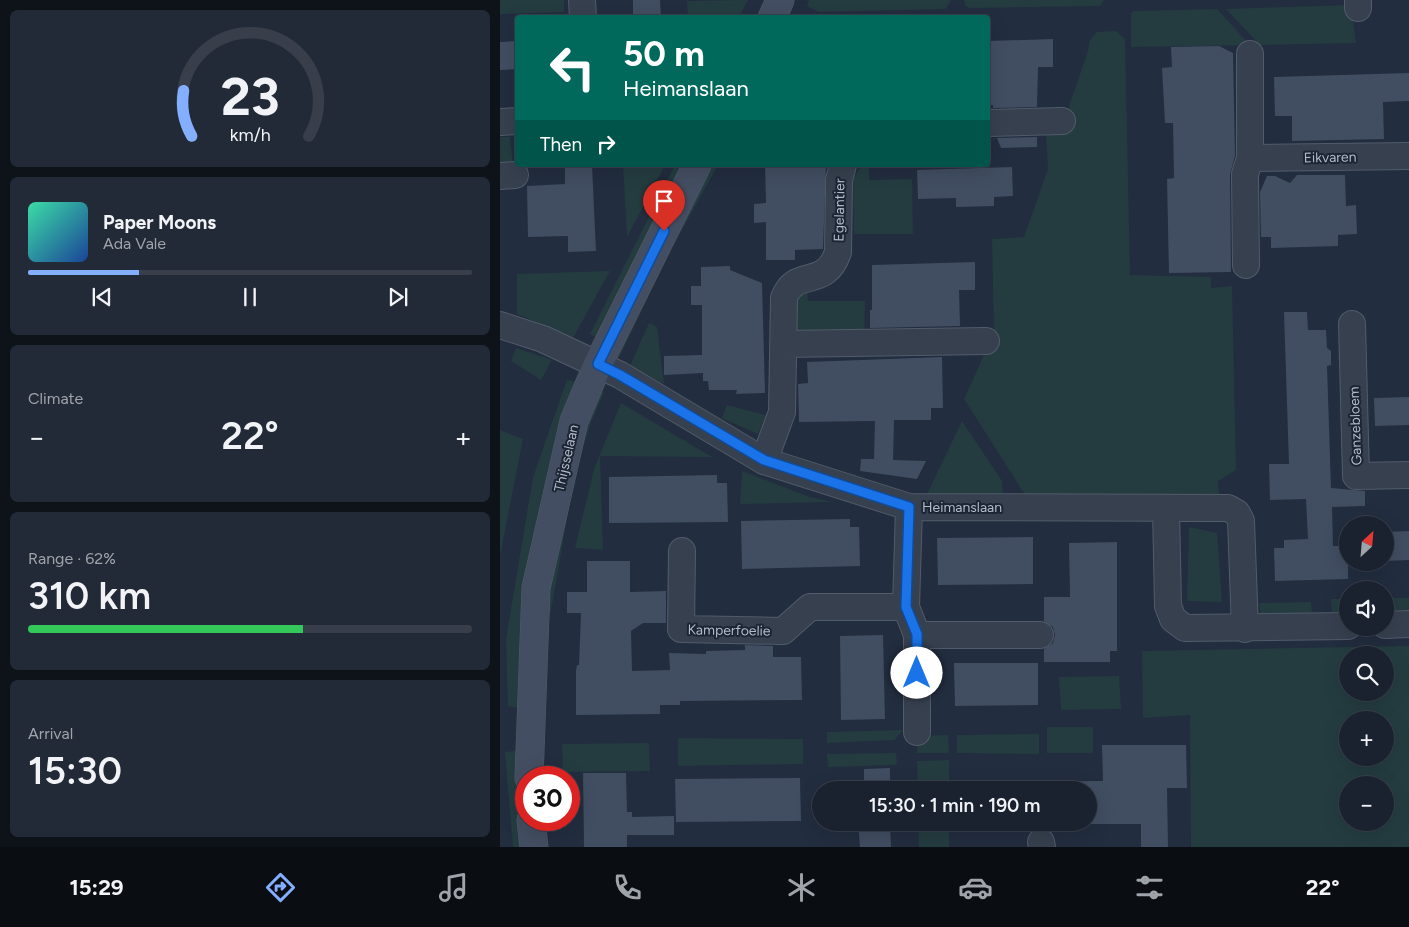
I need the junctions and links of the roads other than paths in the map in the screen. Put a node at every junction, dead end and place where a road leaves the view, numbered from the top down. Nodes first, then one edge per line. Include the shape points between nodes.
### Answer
1 (582, 0) edge
2 (780, 0) edge
3 (583, 15) edge
4 (773, 15) edge
5 (1250, 54) dead end
6 (515, 121) edge
7 (1062, 121) dead end
8 (500, 122) edge
9 (990, 123) edge
10 (1409, 156) edge
11 (1250, 158) junction
12 (697, 167) edge
13 (842, 167) edge
14 (1246, 265) dead end
15 (1352, 324) dead end
16 (500, 325) edge
17 (986, 341) dead end
18 (783, 344) junction
19 (598, 364) junction
20 (764, 460) junction
21 (1409, 475) edge
22 (909, 507) junction
23 (1166, 509) junction
24 (682, 551) dead end
25 (906, 607) junction
26 (1409, 624) edge
27 (1394, 625) edge
28 (1339, 626) edge
29 (1245, 628) junction
30 (917, 634) junction
31 (1040, 635) dead end
32 (917, 732) dead end
33 (529, 766) edge
34 (532, 831) edge
35 (534, 847) edge

1 - 3 street
2 - 4 street
5 - 11 street
6 - 8 street
7 - 9 street
10 - 11 street, Eikvaren
11 - 14 street via 1245,174
12 - 19 street, Thijsselaan
13 - 18 street, Egelantier via 839,180 838,252 830,270 818,278 801,279 787,290
15 - 21 street, Ganzebloem via 1356,476
16 - 19 street, Heimanslaan via 543,339
17 - 18 street
18 - 20 street, Egelantier via 782,412
19 - 20 street, Heimanslaan
19 - 33 street, Thijsselaan via 574,421 536,588
20 - 22 street, Heimanslaan
22 - 23 street, Heimanslaan
22 - 25 street
23 - 29 street via 1168,606 1173,620 1185,628
23 - 29 street, Heimanslaan via 1228,508 1238,513 1241,521
24 - 25 street, Kamperfoelie via 681,629 783,631 810,607
25 - 30 street
26 - 27 street
28 - 29 street
30 - 31 street
30 - 32 street
34 - 35 street

